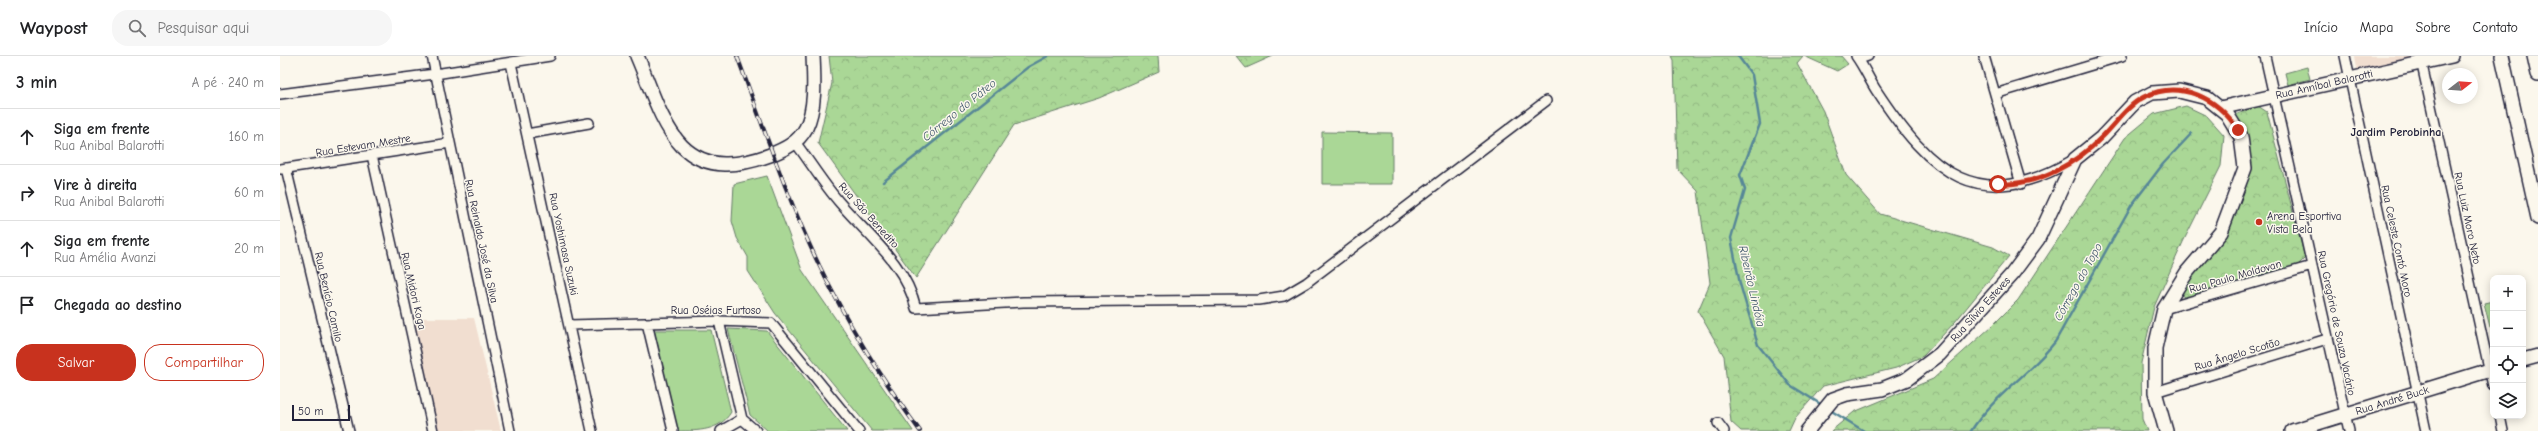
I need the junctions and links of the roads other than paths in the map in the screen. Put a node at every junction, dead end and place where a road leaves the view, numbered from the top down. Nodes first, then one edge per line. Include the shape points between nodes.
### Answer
1 (432, 56) edge
2 (550, 56) edge
3 (637, 56) edge
4 (813, 56) edge
5 (1868, 56) edge
6 (1984, 56) edge
7 (2122, 56) edge
8 (2265, 56) edge
9 (2345, 56) edge
10 (2452, 56) edge
11 (2502, 56) edge
12 (2534, 56) edge
13 (1857, 58) edge
14 (2421, 59) edge
15 (511, 62) junction
16 (435, 74) junction
17 (2538, 74) edge
18 (2350, 79) junction
19 (280, 94) edge
20 (1996, 94) junction
21 (2274, 96) junction
22 (1546, 101) dead end
23 (2220, 108) junction
24 (589, 123) dead end
25 (527, 134) junction
26 (795, 142) junction
27 (450, 144) junction
28 (372, 156) junction
29 (2075, 159) junction
30 (283, 169) edge
31 (2021, 184) junction
32 (2538, 218) edge
33 (2312, 266) junction
34 (2164, 309) junction
35 (719, 321) junction
36 (647, 323) junction
37 (569, 324) junction
38 (2327, 339) junction
39 (2538, 356) edge
40 (2526, 359) edge
41 (2490, 366) edge
42 (2490, 370) edge
43 (2154, 392) junction
44 (2417, 393) junction
45 (2345, 415) junction
46 (742, 419) junction
47 (2501, 419) edge
48 (1718, 423) dead end
49 (349, 431) edge
50 (433, 431) edge
51 (510, 431) edge
52 (592, 431) edge
53 (673, 431) edge
54 (721, 431) edge
55 (756, 431) edge
56 (859, 431) edge
57 (1724, 431) edge
58 (1807, 431) edge
59 (2166, 431) edge
60 (2292, 431) edge
61 (2349, 431) edge
62 (2426, 431) edge
63 (2503, 431) edge

1 - 16 street, Rua Reinaldo José da Silva
2 - 15 street
3 - 26 street via 669,129 682,146 693,154 712,163 736,165 787,148
4 - 26 street via 814,80 810,117
5 - 13 street
6 - 20 street
7 - 20 street
8 - 21 street, Rua Gregório de Souza Vacário
9 - 18 street, Rua Celeste Contó Moro
10 - 14 street, Rua Anníbal Balarotti
11 - 32 street
12 - 17 street
13 - 31 street via 1876,90 1908,133 1939,167 1974,182
14 - 18 street, Rua Anníbal Balarotti
14 - 41 street, Rua Luiz Moro Neto
15 - 16 street
15 - 25 street, Rua Yoshimasa Suzuki
16 - 19 street
16 - 27 street, Rua Reinaldo José da Silva
18 - 21 street, Rua Anníbal Balarotti
18 - 44 street, Rua Celeste Contó Moro
20 - 31 street
21 - 23 street, Rua Anníbal Balarotti
21 - 33 street, Rua Gregório de Souza Vacário
22 - 26 street, Rua São Benedito via 1306,283 1284,296 1259,300 1023,302 916,308 907,281 898,267 839,202
23 - 29 street via 2207,98 2190,92 2152,94 2135,102 2101,138
23 - 34 street via 2232,120 2241,137 2245,157 2243,178 2221,232 2187,272
24 - 25 street
25 - 37 street, Rua Yoshimasa Suzuki
27 - 28 street, Rua Estevam Mestre
27 - 51 street, Rua Reinaldo José da Silva
28 - 30 street, Rua Estevam Mestre
28 - 50 street, Rua Midori Koga
29 - 31 street via 2046,175
29 - 58 street, Rua Sílvio Esteves via 2038,239 2012,274 1940,354 1907,379 1882,389 1847,394 1833,400
30 - 49 street, Rua Benício Camilo
33 - 34 street, Rua Paulo Moldovan
33 - 38 street, Rua Gregório de Souza Vacário
34 - 43 street via 2155,348
35 - 36 street, Rua Oséias Furtoso
35 - 46 street
35 - 56 street, Rua Oséias Furtoso via 771,323
36 - 37 street, Rua Oséias Furtoso
36 - 53 street
37 - 52 street, Rua Yoshimasa Suzuki
38 - 43 street, Rua Ângelo Scotão
38 - 45 street, Rua Gregório de Souza Vacário
39 - 40 street
42 - 44 street, Rua André Buck
43 - 59 street
44 - 45 street, Rua André Buck
44 - 62 street, Rua Celeste Contó Moro
45 - 60 street, Rua André Buck
45 - 61 street, Rua Gregório de Souza Vacário
46 - 54 street
46 - 55 street
47 - 63 street
48 - 57 street

